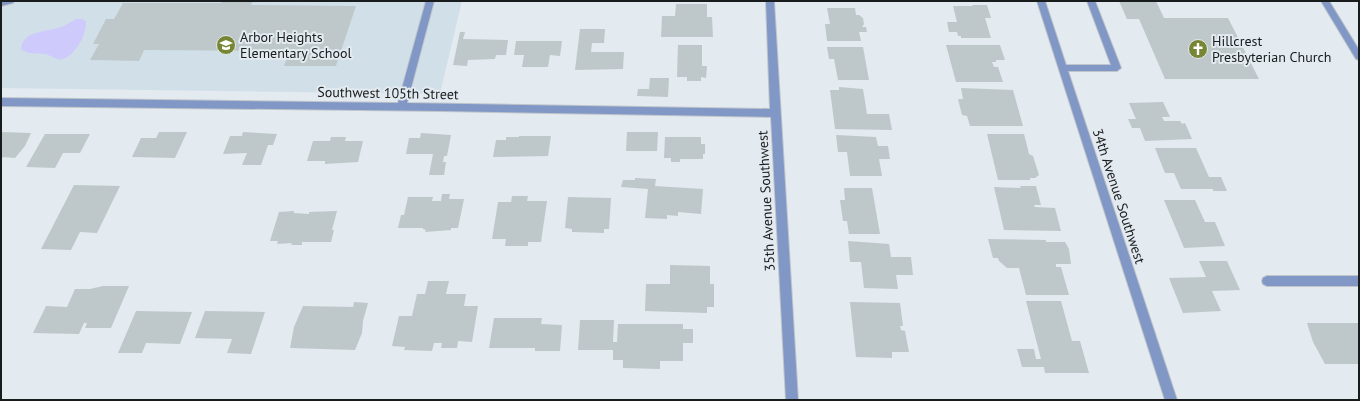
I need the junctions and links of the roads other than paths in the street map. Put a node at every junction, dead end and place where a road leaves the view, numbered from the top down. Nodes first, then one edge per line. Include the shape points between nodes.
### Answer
1 (10, 1) edge
2 (430, 1) edge
3 (770, 1) edge
4 (1041, 1) edge
5 (1091, 1) edge
6 (1325, 1) edge
7 (1, 3) edge
8 (1359, 57) edge
9 (1063, 68) junction
10 (1, 102) edge
11 (401, 107) junction
12 (775, 113) junction
13 (1267, 281) dead end
14 (1359, 282) edge
15 (792, 400) edge
16 (1171, 400) edge

1 - 7 street
2 - 11 street
3 - 12 street, 35th Avenue Southwest
4 - 9 street, 34th Avenue Southwest
5 - 9 street via 1117,68
6 - 8 street
9 - 16 street, 34th Avenue Southwest
10 - 11 street, Southwest 105th Street
11 - 12 street, Southwest 105th Street
12 - 15 street, 35th Avenue Southwest
13 - 14 street

